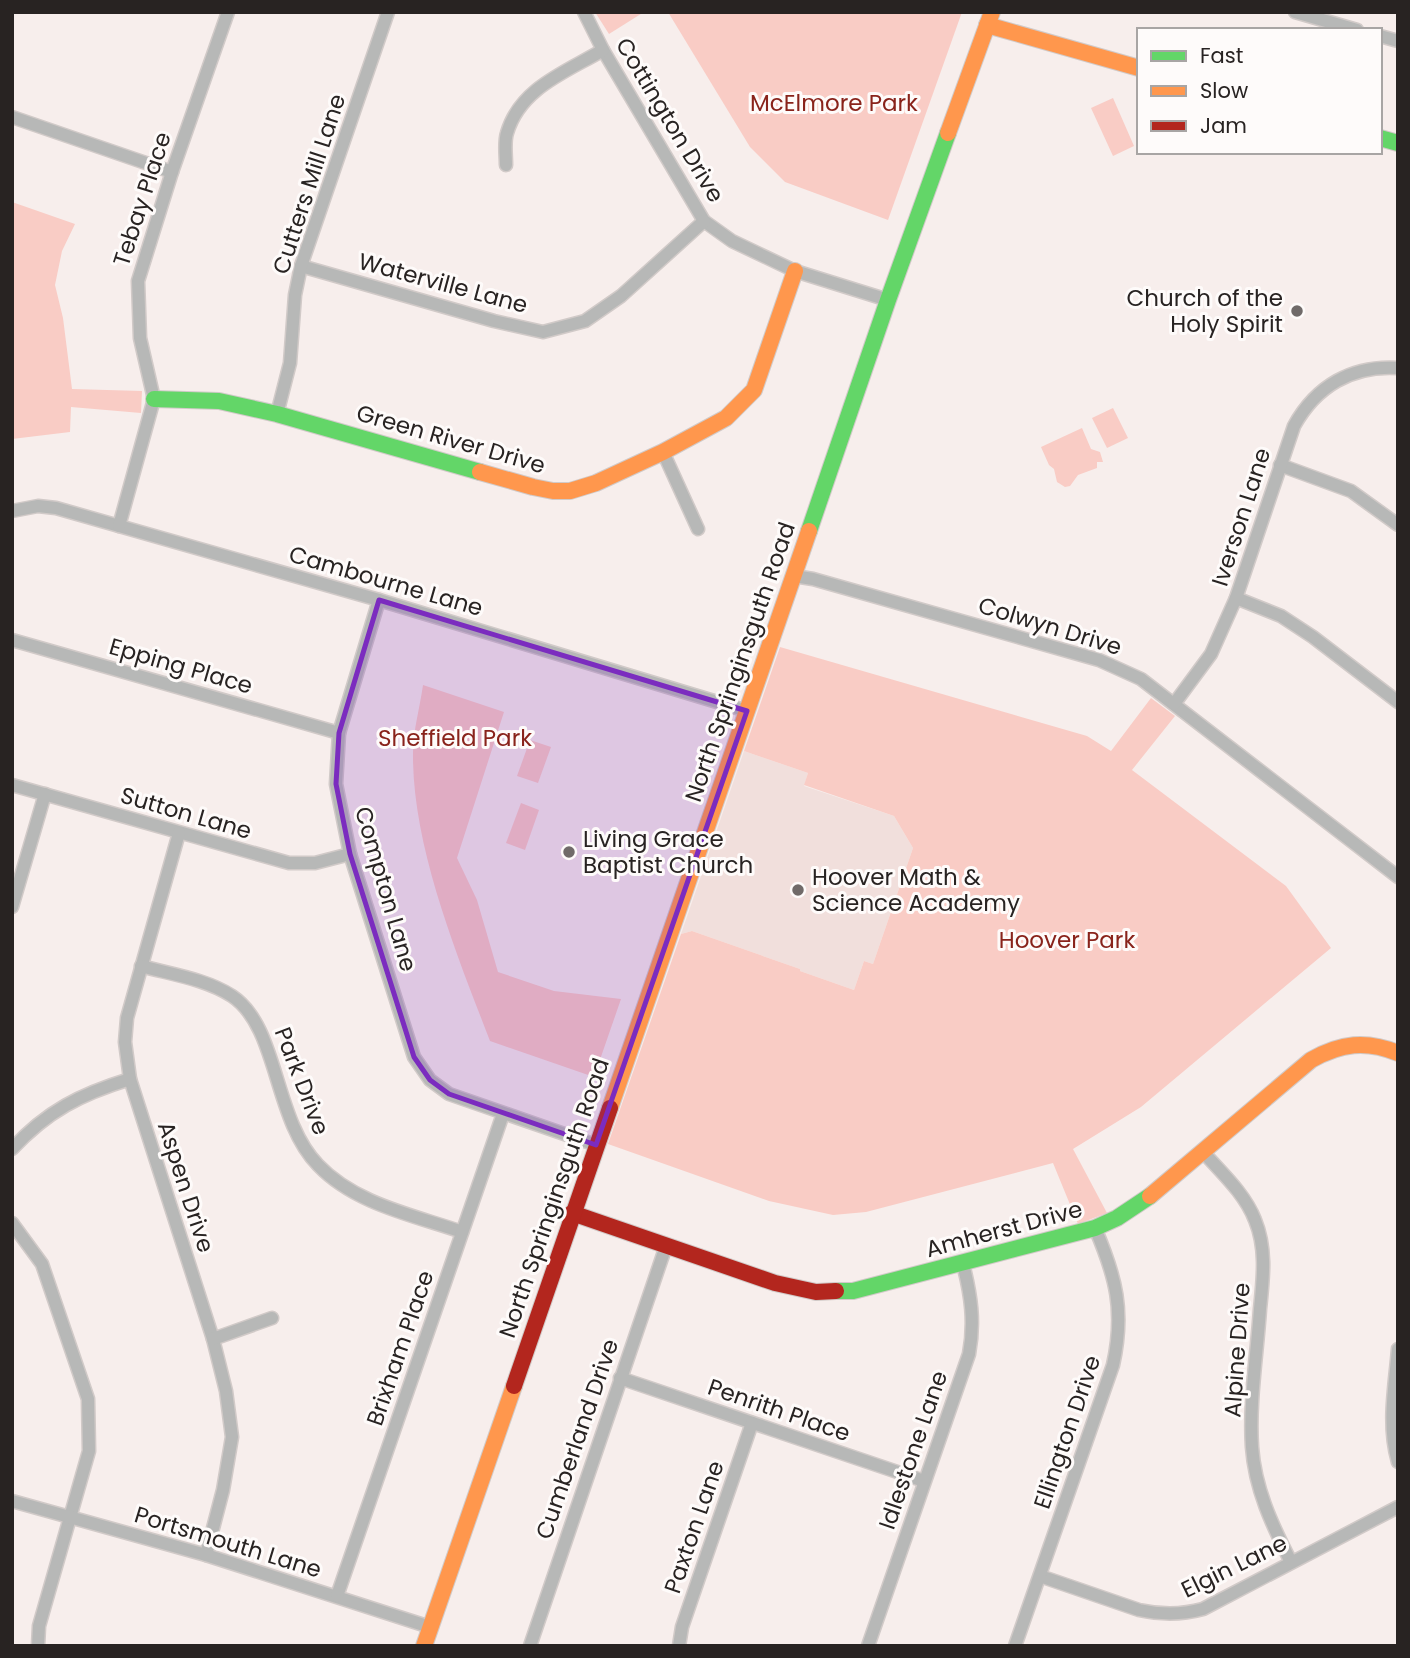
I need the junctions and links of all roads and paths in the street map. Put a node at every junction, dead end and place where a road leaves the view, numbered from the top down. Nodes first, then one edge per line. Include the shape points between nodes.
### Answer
1 (228, 12) edge
2 (388, 12) edge
3 (584, 12) edge
4 (1296, 12) edge
5 (990, 18) edge
6 (1350, 28) edge
7 (603, 50) junction
8 (1137, 67) edge
9 (12, 117) edge
10 (506, 165) dead end
11 (172, 172) junction
12 (704, 221) junction
13 (301, 266) junction
14 (795, 271) junction
15 (888, 300) junction
16 (1398, 368) edge
17 (154, 399) junction
18 (277, 414) junction
19 (663, 452) junction
20 (1280, 465) junction
21 (12, 511) edge
22 (1398, 525) edge
23 (119, 526) junction
24 (698, 529) dead end
25 (794, 576) junction
26 (1236, 598) junction
27 (379, 600) junction
28 (12, 640) edge
29 (1398, 702) edge
30 (1174, 704) junction
31 (747, 711) junction
32 (339, 733) junction
33 (12, 785) edge
34 (45, 794) junction
35 (179, 833) junction
36 (350, 854) junction
37 (1398, 877) edge
38 (12, 907) edge
39 (141, 966) junction
40 (1398, 1053) edge
41 (130, 1079) junction
42 (503, 1114) junction
43 (596, 1145) junction
44 (12, 1149) edge
45 (1204, 1153) junction
46 (572, 1213) junction
47 (12, 1223) edge
48 (1095, 1228) junction
49 (462, 1232) junction
50 (666, 1246) junction
51 (963, 1264) junction
52 (272, 1318) dead end
53 (213, 1339) junction
54 (1398, 1349) edge
55 (620, 1378) junction
56 (752, 1423) junction
57 (1398, 1462) edge
58 (924, 1481) junction
59 (12, 1501) edge
60 (1398, 1507) edge
61 (71, 1517) junction
62 (206, 1555) junction
63 (1291, 1562) junction
64 (1040, 1576) junction
65 (337, 1596) junction
66 (430, 1628) junction
67 (38, 1646) edge
68 (424, 1646) edge
69 (530, 1646) edge
70 (679, 1646) edge
71 (868, 1646) edge
72 (1015, 1646) edge

1 - 11 street, Tebay Place
2 - 13 street, Cutters Mill Lane
3 - 7 street, Cottington Drive
4 - 6 street
5 - 8 street
5 - 15 street, North Springinsguth Road
7 - 10 street via 537,89 519,106 506,135
7 - 12 street, Cottington Drive
9 - 11 street
11 - 17 street, Tebay Place via 138,281 140,338
12 - 13 street, Waterville Lane via 621,296 585,321 543,332
12 - 14 street, Cottington Drive via 732,241
13 - 18 street, Cutters Mill Lane via 289,363
14 - 15 street, Cottington Drive
14 - 19 street, Green River Drive via 754,390 726,418
15 - 25 street, North Springinsguth Road
16 - 20 street, Iverson Lane via 1343,376 1317,394 1294,426
17 - 18 street, Green River Drive via 219,401
17 - 23 street, Tebay Place
18 - 19 street, Green River Drive via 553,491 596,483
19 - 24 street
20 - 22 street via 1351,491
20 - 26 street, Iverson Lane
21 - 23 street, Cambourne Lane via 44,506
23 - 27 street, Cambourne Lane
25 - 30 street, Colwyn Drive via 1099,660 1141,679
25 - 31 street, North Springinsguth Road
26 - 29 street via 1281,616
26 - 30 street, Iverson Lane via 1211,654
27 - 31 street, Cambourne Lane
27 - 32 street, Compton Lane
28 - 32 street, Epping Place
30 - 37 street, Colwyn Drive
31 - 43 street, North Springinsguth Road
32 - 36 street, Compton Lane via 336,784
33 - 34 street, Sutton Lane
34 - 35 street, Sutton Lane
34 - 38 street
35 - 36 street, Sutton Lane via 289,863 315,863
35 - 39 street, Aspen Drive
36 - 42 street, Compton Lane via 419,1066 449,1094
39 - 41 street, Aspen Drive via 125,1030
39 - 49 street, Park Drive via 217,988 244,1006 261,1032 293,1129 325,1173 364,1198
40 - 45 street, Amherst Drive via 1358,1043 1327,1050
41 - 44 street via 97,1089 53,1112
41 - 53 street, Aspen Drive
42 - 43 street
42 - 49 street, Brixham Place
43 - 46 street, North Springinsguth Road
45 - 48 street, Amherst Drive via 1152,1195
45 - 63 street, Alpine Drive via 1249,1207 1261,1239 1252,1445 1262,1499
46 - 50 street, Amherst Drive
46 - 66 street, North Springinsguth Road
47 - 61 street via 42,1264 88,1399 89,1451
48 - 51 street, Amherst Drive
48 - 64 street, Ellington Drive via 1116,1282 1118,1346
49 - 65 street, Brixham Place
50 - 51 street, Amherst Drive via 816,1292 853,1291
50 - 55 street, Cumberland Drive
51 - 58 street, Idlestone Lane via 972,1303 969,1353
52 - 53 street
53 - 62 street, Aspen Drive via 232,1437
54 - 57 street via 1392,1427
55 - 56 street, Penrith Place
55 - 69 street, Cumberland Drive
56 - 58 street, Penrith Place
56 - 70 street, Paxton Lane
58 - 71 street, Idlestone Lane
59 - 61 street, Portsmouth Lane
60 - 63 street, Elgin Lane
61 - 62 street, Portsmouth Lane
61 - 67 street via 38,1626
62 - 65 street, Portsmouth Lane
63 - 64 street, Elgin Lane via 1203,1609 1170,1615 1139,1610
64 - 72 street, Ellington Drive
65 - 66 street, Portsmouth Lane
66 - 68 street, North Springinsguth Road

